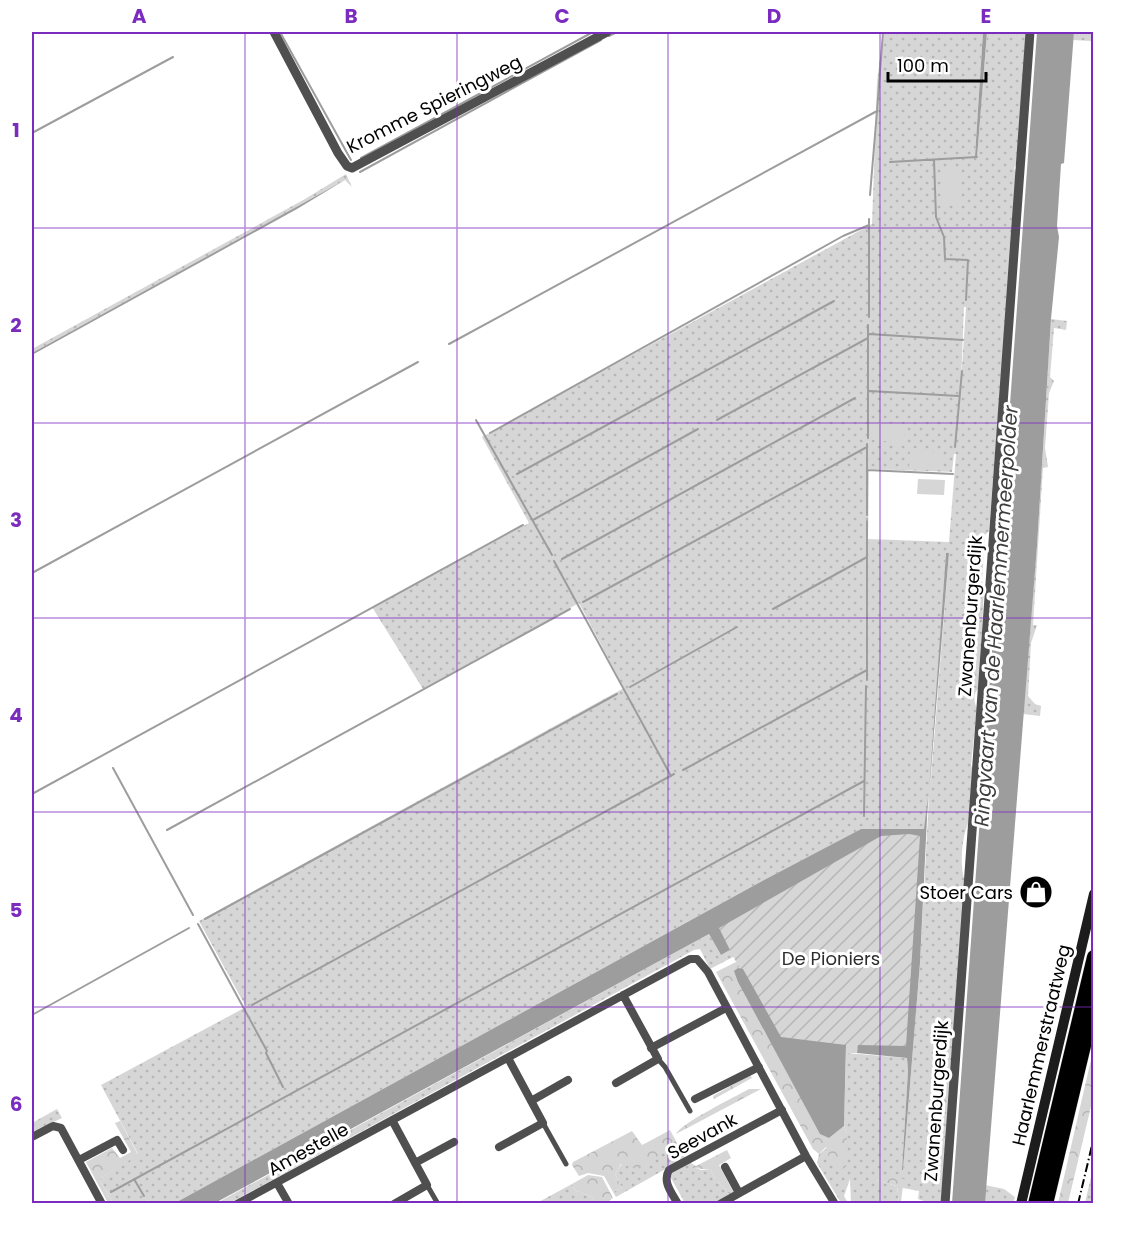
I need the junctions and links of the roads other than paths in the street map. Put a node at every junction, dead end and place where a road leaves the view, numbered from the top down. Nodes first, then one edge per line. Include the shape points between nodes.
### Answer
1 (273, 32) edge
2 (607, 32) edge
3 (1030, 32) edge
4 (1094, 894) edge
5 (1094, 957) edge
6 (623, 995) junction
7 (1094, 1004) edge
8 (726, 1008) junction
9 (651, 1048) junction
10 (508, 1058) junction
11 (658, 1059) junction
12 (759, 1067) junction
13 (568, 1080) dead end
14 (616, 1083) dead end
15 (695, 1099) dead end
16 (531, 1101) junction
17 (782, 1110) junction
18 (690, 1111) dead end
19 (392, 1119) junction
20 (543, 1123) junction
21 (32, 1137) edge
22 (454, 1142) dead end
23 (499, 1147) dead end
24 (123, 1150) dead end
25 (806, 1156) junction
26 (79, 1160) junction
27 (415, 1163) junction
28 (566, 1164) dead end
29 (725, 1167) dead end
30 (277, 1183) junction
31 (427, 1185) junction
32 (739, 1192) junction
33 (102, 1203) edge
34 (237, 1203) edge
35 (289, 1203) edge
36 (394, 1203) edge
37 (438, 1203) edge
38 (678, 1203) edge
39 (720, 1203) edge
40 (835, 1203) edge
41 (945, 1203) edge
42 (1021, 1203) edge
43 (1035, 1203) edge
44 (1046, 1203) edge

1 - 2 street, Kromme Spieringweg via 338,153 352,168
3 - 41 street, Zwanenburgerdijk
4 - 42 main road, Haarlemmerstraatweg
5 - 43 highway
6 - 8 street, Amestelle via 690,959 697,959
6 - 9 street
6 - 10 street, Amestelle
7 - 44 highway
8 - 9 street
8 - 12 street
9 - 11 street
10 - 16 street
10 - 19 street, Amestelle
11 - 14 street
11 - 18 street
12 - 15 street, Seevank
12 - 17 street
13 - 16 street
16 - 20 street
17 - 25 street
17 - 38 street, Seevank via 669,1170 666,1182
19 - 27 street
19 - 30 street, Amestelle
20 - 23 street
20 - 28 street
21 - 26 street via 53,1126 61,1128
22 - 27 street
24 - 26 street via 117,1140
25 - 32 street
25 - 40 street
26 - 33 street
27 - 31 street
29 - 32 street
30 - 34 street, Amestelle
30 - 35 street
31 - 36 street
31 - 37 street
32 - 39 street

